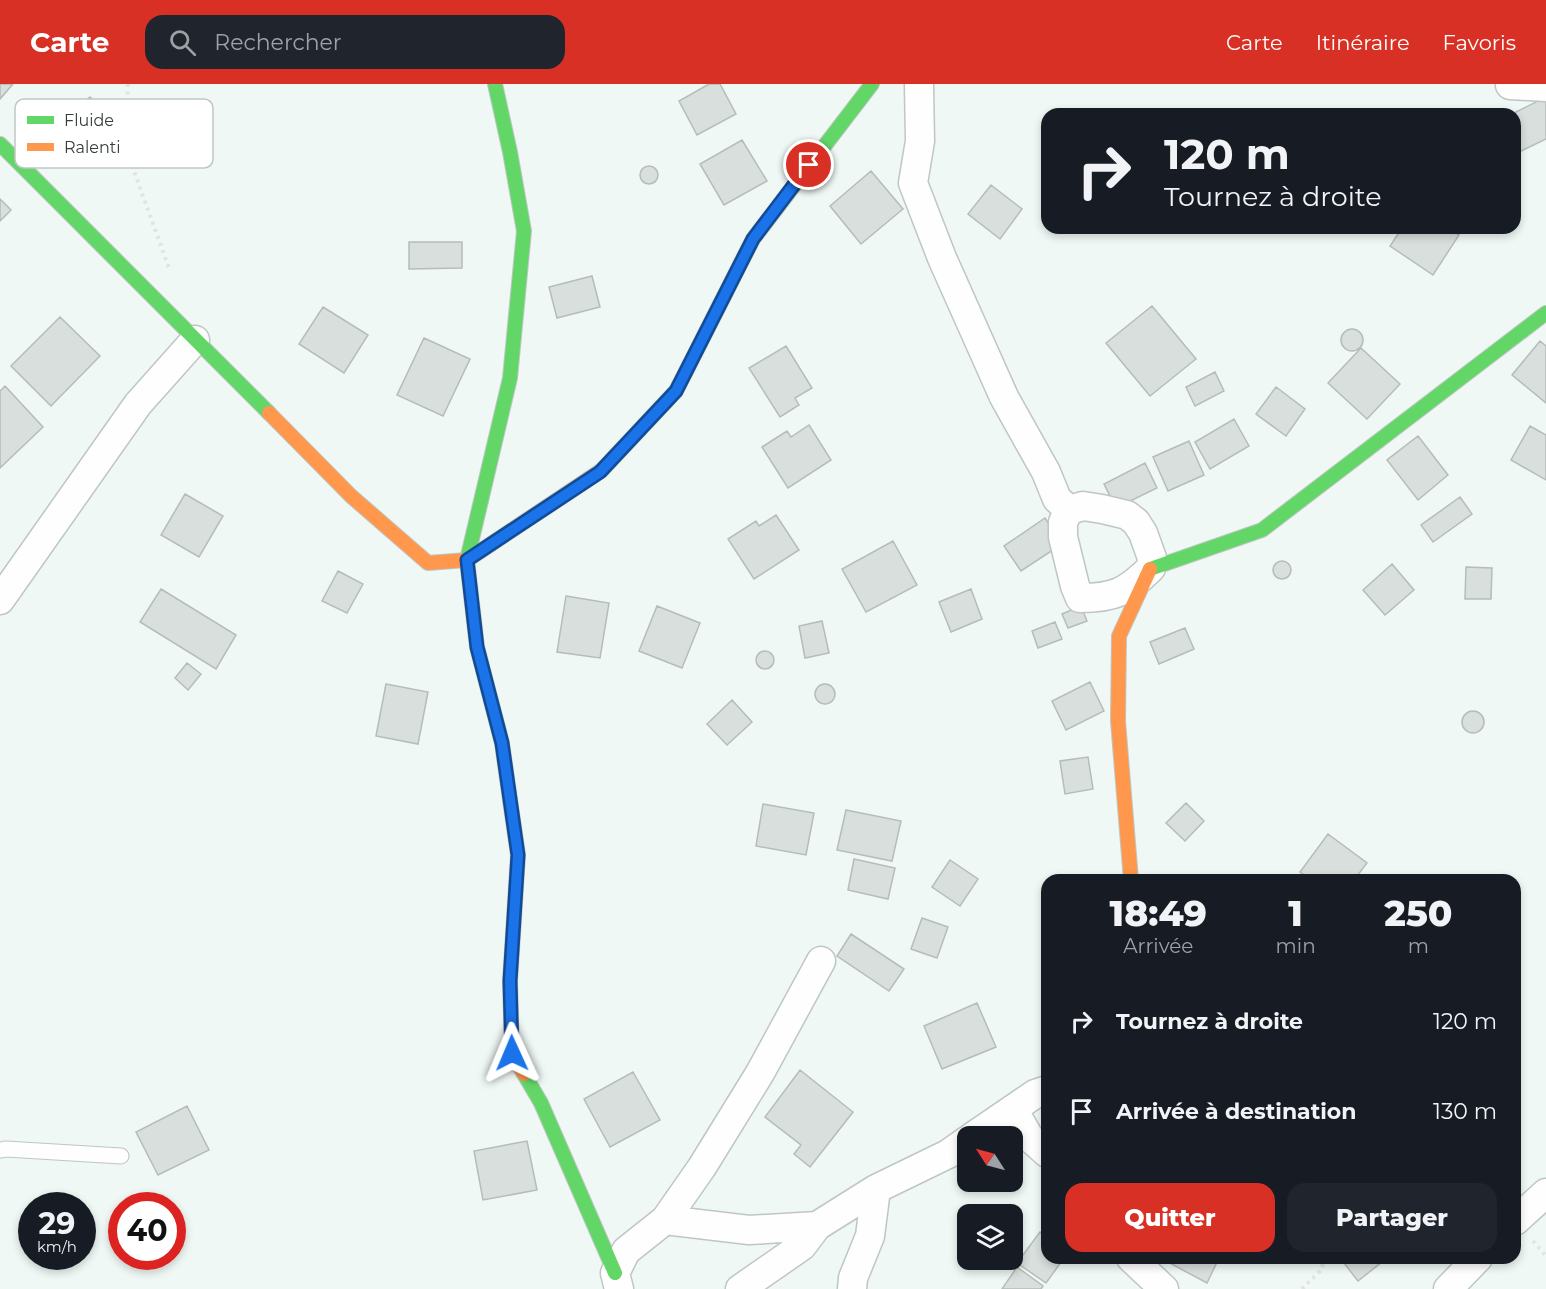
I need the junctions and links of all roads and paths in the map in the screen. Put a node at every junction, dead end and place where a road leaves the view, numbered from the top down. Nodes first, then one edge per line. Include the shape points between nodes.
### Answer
1 (128, 84) edge
2 (495, 84) edge
3 (872, 84) edge
4 (919, 84) edge
5 (1510, 85) edge
6 (1546, 87) edge
7 (128, 99) edge
8 (0, 144) edge
9 (15, 159) edge
10 (24, 168) edge
11 (133, 168) edge
12 (170, 272) dead end
13 (1546, 313) edge
14 (195, 340) junction
15 (1069, 510) junction
16 (467, 560) junction
17 (1151, 568) junction
18 (0, 600) edge
19 (1131, 874) edge
20 (821, 961) dead end
21 (1041, 1092) edge
22 (1013, 1109) junction
23 (988, 1126) edge
24 (957, 1148) edge
25 (1041, 1148) edge
26 (0, 1150) edge
27 (121, 1156) dead end
28 (876, 1189) junction
29 (1546, 1193) edge
30 (1521, 1216) edge
31 (664, 1220) junction
32 (817, 1226) junction
33 (1137, 1264) edge
34 (1323, 1264) edge
35 (1472, 1264) edge
36 (617, 1281) edge
37 (740, 1289) edge
38 (852, 1289) edge
39 (1164, 1289) edge
40 (1302, 1289) edge
41 (1448, 1289) edge

1 - 7 path
2 - 16 street via 524,231 510,378
3 - 16 street via 753,239 676,391 600,472
4 - 15 street via 920,141 913,183 1004,397 1057,499
5 - 6 street
8 - 9 street
10 - 14 street
11 - 12 path
13 - 17 street via 1262,530
14 - 16 street via 351,496 428,563
14 - 18 street via 138,404
15 - 17 street via 1083,506 1127,515 1143,533 1152,558
15 - 17 street via 1063,522 1063,537 1080,598 1104,598 1119,592 1136,584
16 - 36 street via 477,647 502,743 518,855 510,981 512,1053 541,1103
17 - 19 street via 1119,636 1118,721
20 - 31 street via 760,1073
21 - 22 street
22 - 23 street
22 - 25 street via 1029,1137
24 - 28 street
26 - 27 lane
28 - 32 street
28 - 38 street via 870,1236
29 - 30 street
31 - 32 street via 749,1230
31 - 36 street via 626,1251
32 - 37 street via 802,1246
33 - 39 street
34 - 40 path
35 - 41 street

